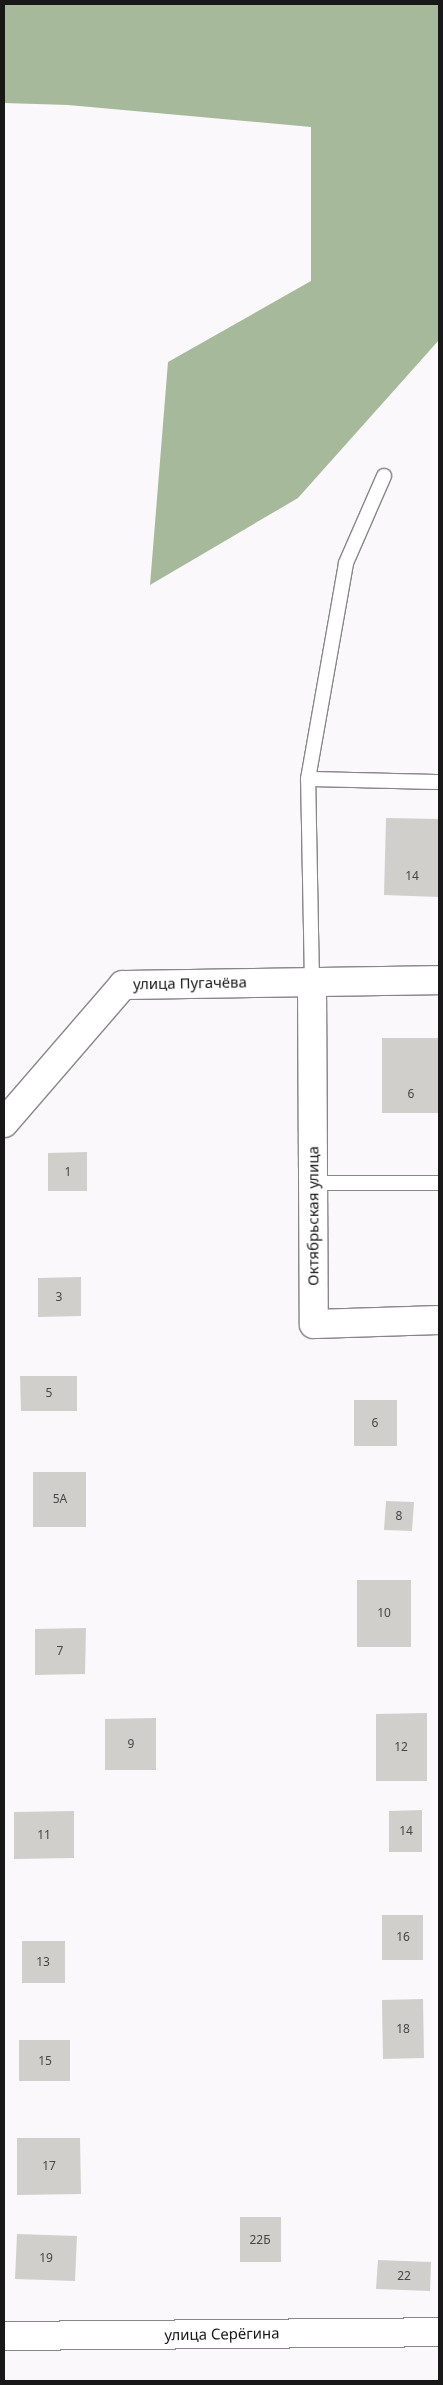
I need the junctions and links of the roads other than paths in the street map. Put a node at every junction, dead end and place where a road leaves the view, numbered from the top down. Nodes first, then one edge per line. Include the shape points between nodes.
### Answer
1 (384, 476) dead end
2 (308, 779) junction
3 (439, 782) edge
4 (439, 980) edge
5 (312, 982) junction
6 (4, 1123) edge
7 (313, 1183) junction
8 (439, 1183) edge
9 (439, 1320) edge
10 (439, 2332) edge
11 (4, 2336) edge

1 - 2 lane via 346,563
2 - 3 lane
2 - 5 lane
4 - 5 street, улица Пугачёва
5 - 6 street, улица Пугачёва via 123,984
5 - 7 street, Октябрьская улица
7 - 8 lane
7 - 9 street, Октябрьская улица via 314,1324
10 - 11 street, улица Серёгина

